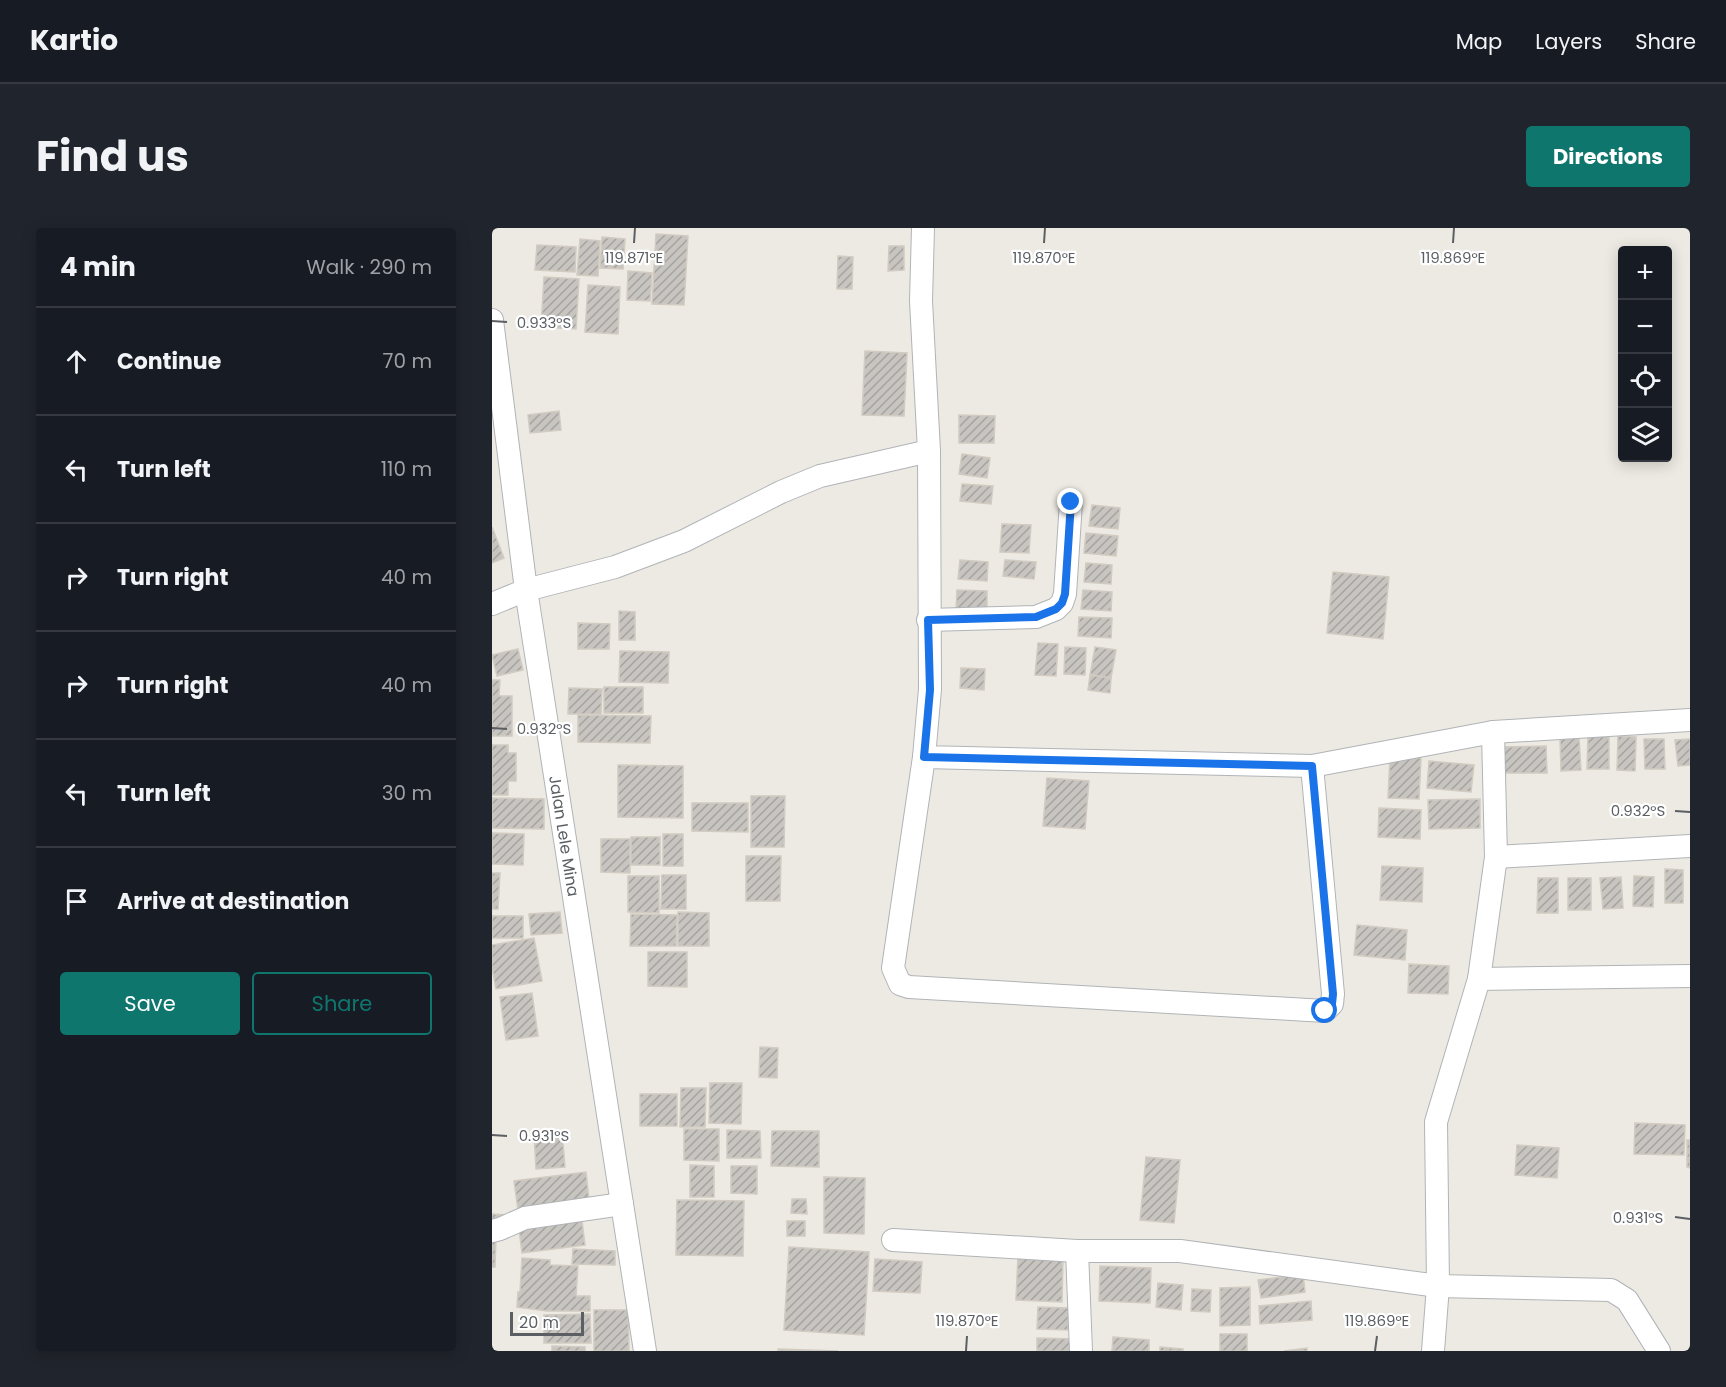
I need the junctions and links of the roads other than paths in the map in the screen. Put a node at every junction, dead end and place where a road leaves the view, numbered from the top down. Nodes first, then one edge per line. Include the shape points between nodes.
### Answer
1 (923, 228) edge
2 (492, 320) edge
3 (929, 451) junction
4 (1071, 502) dead end
5 (526, 591) junction
6 (492, 604) edge
7 (928, 620) junction
8 (1690, 720) edge
9 (1493, 732) junction
10 (924, 757) junction
11 (1312, 766) junction
12 (1690, 846) edge
13 (1496, 857) junction
14 (1690, 976) edge
15 (1479, 979) junction
16 (622, 1204) junction
17 (492, 1231) edge
18 (893, 1240) dead end
19 (1077, 1251) junction
20 (1438, 1286) junction
21 (645, 1351) edge
22 (1081, 1351) edge
23 (1433, 1351) edge
24 (1659, 1351) edge

1 - 3 street via 921,301
2 - 5 street, Jalan Lele Mina
3 - 5 street via 820,476 684,541 615,567
3 - 7 street
4 - 7 street via 1065,594 1056,609 1036,617
5 - 6 street
5 - 16 street, Jalan Lele Mina
7 - 10 street via 930,690
8 - 9 street
9 - 11 street
9 - 13 street
10 - 11 street
10 - 11 street via 893,968 900,984 1325,1011 1332,1004 1333,994
12 - 13 street
13 - 15 street
14 - 15 street
15 - 20 street via 1436,1122
16 - 17 street via 525,1218
16 - 21 street, Jalan Lele Mina
18 - 19 street
19 - 20 street via 1180,1251
19 - 22 street
20 - 23 street
20 - 24 street via 1611,1290 1627,1300

